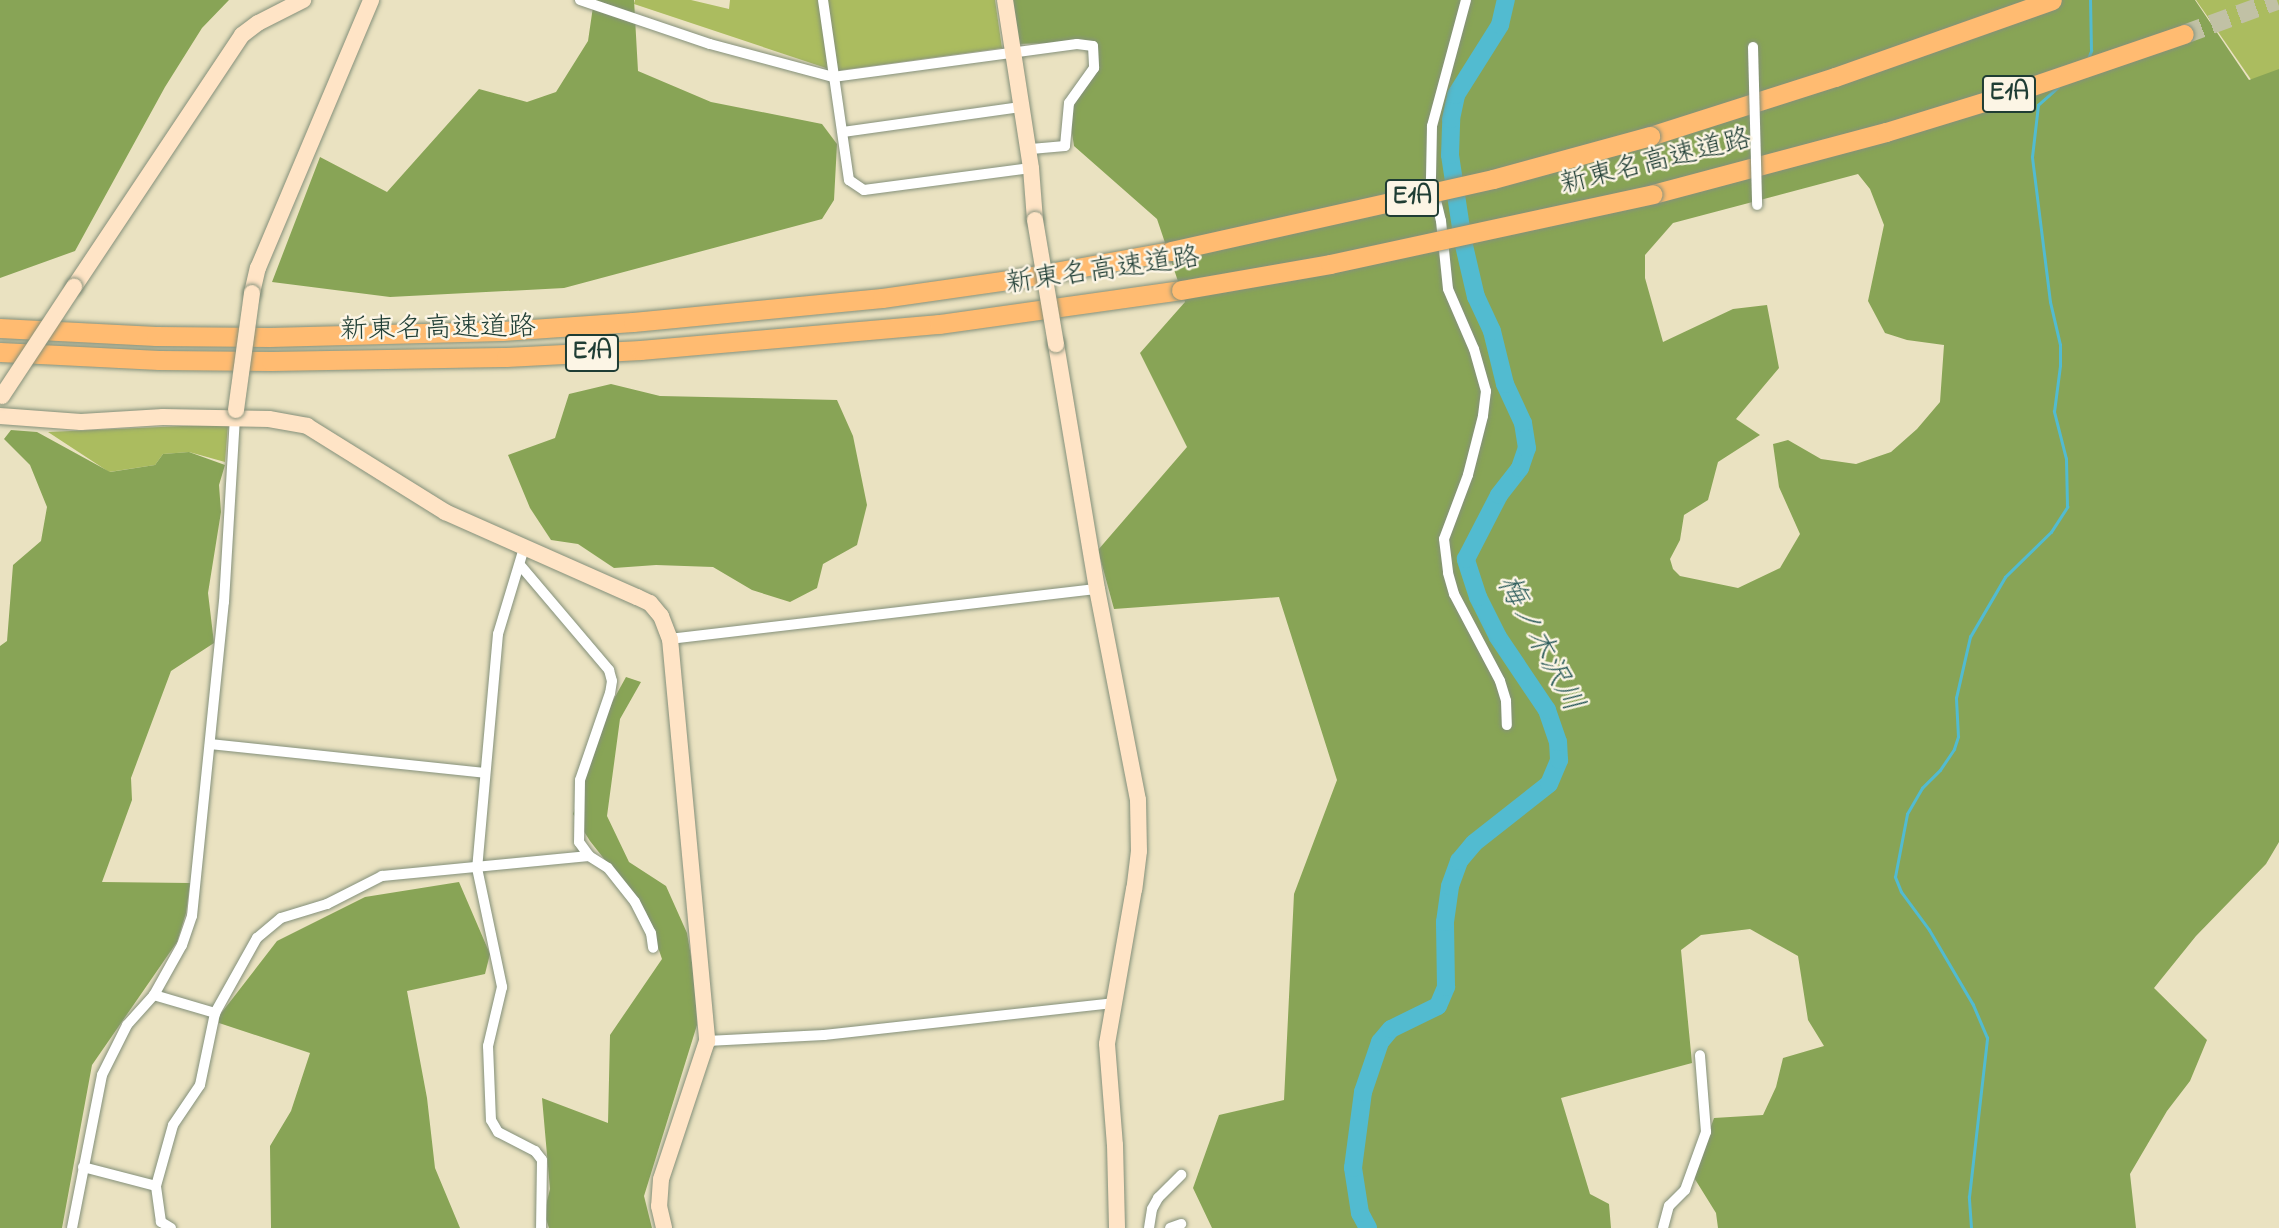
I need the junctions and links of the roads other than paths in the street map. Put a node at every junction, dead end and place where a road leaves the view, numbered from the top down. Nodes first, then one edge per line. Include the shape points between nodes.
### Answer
1 (303, 0) edge
2 (371, 0) edge
3 (580, 0) edge
4 (823, 0) edge
5 (1005, 0) edge
6 (1466, 0) edge
7 (2052, 0) edge
8 (2184, 34) tunnel mouth
9 (1753, 47) dead end
10 (1012, 54) junction
11 (833, 77) junction
12 (1022, 107) junction
13 (844, 132) junction
14 (1028, 149) junction
15 (1031, 168) junction
16 (1757, 205) dead end
17 (0, 328) edge
18 (0, 352) edge
19 (1, 398) edge
20 (236, 414) junction
21 (0, 416) edge
22 (524, 548) junction
23 (520, 565) junction
24 (1097, 589) junction
25 (670, 639) junction
26 (1507, 725) dead end
27 (210, 744) junction
28 (484, 772) junction
29 (589, 856) junction
30 (477, 868) junction
31 (653, 948) dead end
32 (153, 995) junction
33 (1115, 1003) junction
34 (215, 1013) junction
35 (707, 1041) junction
36 (1700, 1055) dead end
37 (83, 1167) junction
38 (1181, 1175) dead end
39 (156, 1186) junction
40 (1181, 1224) dead end
41 (72, 1228) edge
42 (171, 1228) edge
43 (541, 1228) edge
44 (664, 1228) edge
45 (1117, 1228) edge
46 (1149, 1228) edge
47 (1170, 1228) edge
48 (1663, 1228) edge

1 - 19 street, bridge via 242,34
2 - 20 street, bridge via 258,268
3 - 11 street via 710,44
4 - 11 street
5 - 10 street
6 - 26 street via 1432,126 1431,180 1448,289 1486,391 1468,475 1444,539 1454,594 1500,681
7 - 17 highway, 新東名高速道路 / E1A, bridge via 1650,136 1493,179 1171,251 1022,278 882,298 502,331 269,337
8 - 18 highway, 新東名高速道路 / E1A, bridge via 1886,132 1654,194 1343,262 1181,290 939,324 641,350 271,361
9 - 16 street, bridge
10 - 11 street
10 - 12 street
10 - 14 street via 1077,44 1093,46 1094,68 1069,103 1065,146
11 - 13 street
12 - 13 street
12 - 14 street
13 - 15 street via 849,180 864,190
14 - 15 street
15 - 24 street, bridge via 1035,220
20 - 21 street via 81,422
20 - 22 street via 307,426 445,512
20 - 27 street
22 - 23 street
22 - 25 street via 650,603
23 - 28 street via 498,634
23 - 29 street via 609,670 612,681 580,780 579,842
24 - 25 street
24 - 33 street via 1138,800 1139,850
25 - 35 street
27 - 28 street
27 - 32 street via 192,916 182,945
28 - 30 street
29 - 30 street
29 - 31 street via 608,868 635,902
30 - 34 street via 382,876 327,904 281,918 257,938
30 - 43 street via 502,987 488,1046 491,1120 498,1132 535,1151 541,1160
32 - 34 street
32 - 37 street via 127,1025 102,1075
33 - 35 street via 824,1035
33 - 45 street via 1107,1044
34 - 39 street via 200,1085 173,1125
35 - 44 street via 661,1179 659,1206
36 - 48 street via 1706,1132 1685,1190 1669,1206
37 - 39 street
37 - 41 street
38 - 46 street via 1158,1198
39 - 42 street via 161,1222
40 - 47 street

